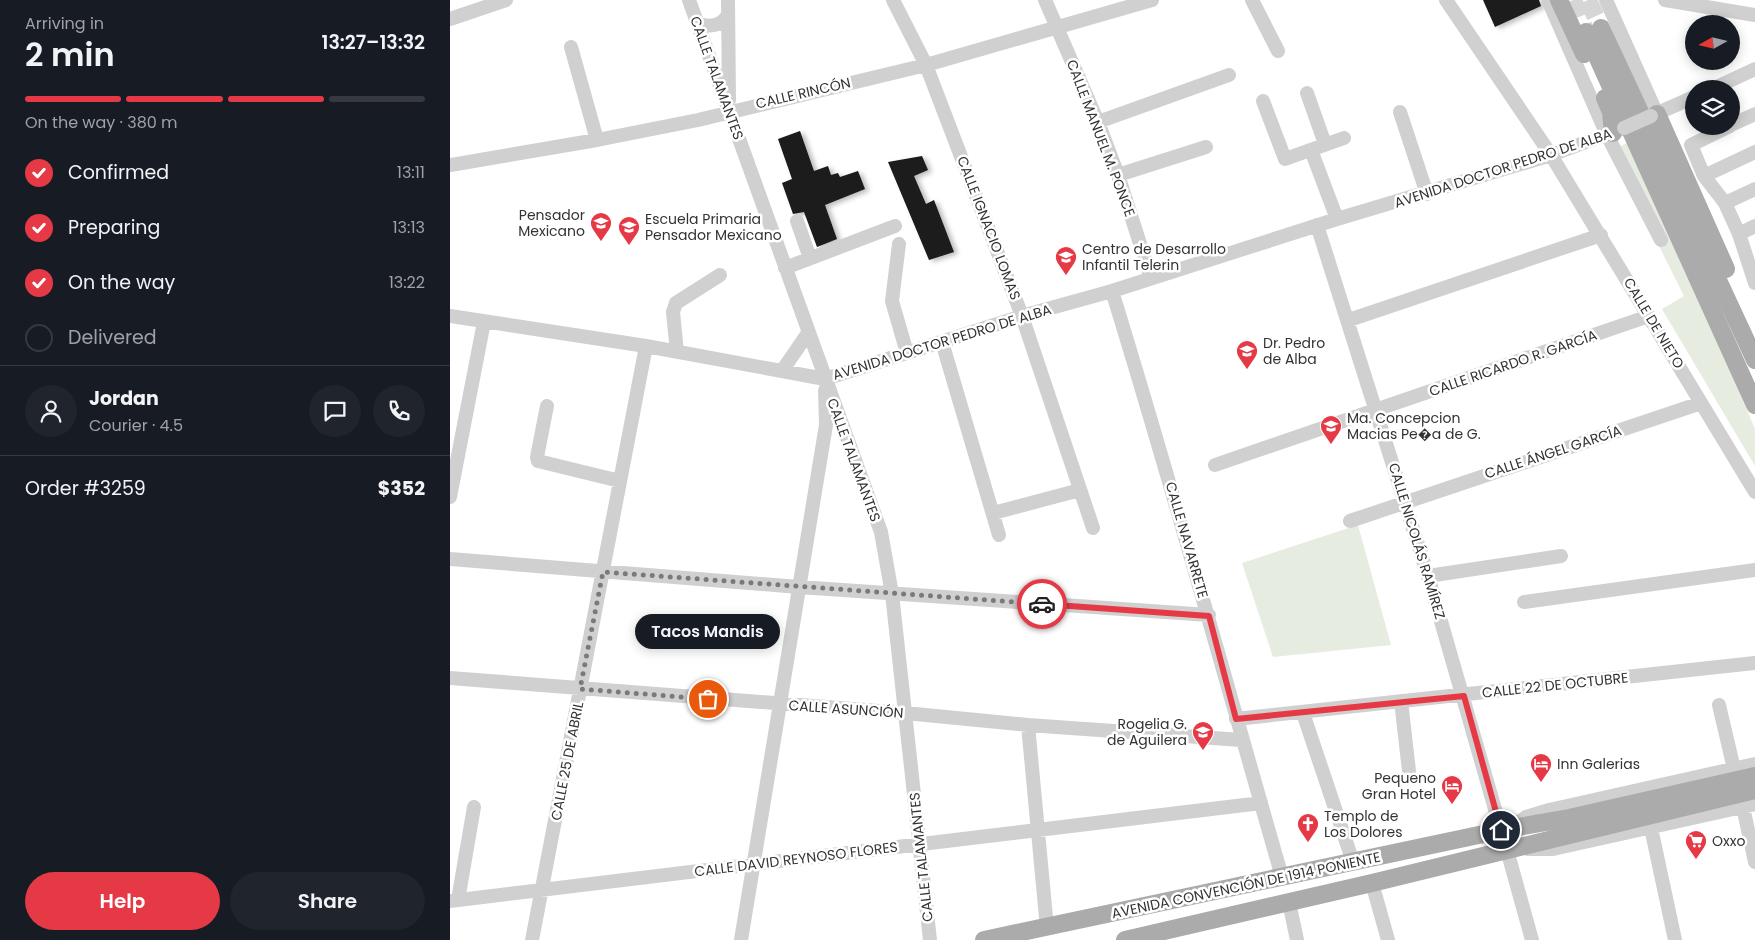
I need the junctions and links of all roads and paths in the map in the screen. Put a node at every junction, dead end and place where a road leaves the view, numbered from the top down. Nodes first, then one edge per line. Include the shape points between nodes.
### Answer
1 (689, 0) edge
2 (728, 0) edge
3 (893, 0) edge
4 (1045, 0) edge
5 (1152, 0) edge
6 (1252, 0) edge
7 (1446, 0) edge
8 (1548, 0) edge
9 (1559, 0) edge
10 (1606, 0) edge
11 (1665, 0) edge
12 (497, 1) edge
13 (1128, 3) edge
14 (728, 15) junction
15 (1755, 15) edge
16 (450, 19) edge
17 (697, 23) junction
18 (1058, 28) junction
19 (571, 47) dead end
20 (1278, 50) dead end
21 (926, 65) junction
22 (1755, 70) edge
23 (1229, 75) dead end
24 (1732, 80) edge
25 (1307, 93) dead end
26 (1263, 101) dead end
27 (1685, 101) edge
28 (729, 111) junction
29 (1400, 112) dead end
30 (1755, 114) edge
31 (1654, 115) junction
32 (1740, 121) edge
33 (1098, 122) junction
34 (1614, 132) junction
35 (1712, 135) edge
36 (1344, 138) dead end
37 (597, 140) junction
38 (1325, 144) junction
39 (1206, 147) dead end
40 (1311, 150) junction
41 (1755, 152) edge
42 (1551, 155) junction
43 (450, 165) edge
44 (1118, 175) junction
45 (1704, 176) junction
46 (1755, 189) edge
47 (1427, 194) junction
48 (1725, 203) junction
49 (1337, 219) junction
50 (797, 220) dead end
51 (1317, 225) junction
52 (895, 226) dead end
53 (1755, 226) edge
54 (1739, 234) junction
55 (1601, 235) junction
56 (1661, 240) dead end
57 (899, 244) dead end
58 (810, 258) junction
59 (1752, 267) edge
60 (785, 268) junction
61 (720, 274) dead end
62 (1151, 278) junction
63 (1755, 283) edge
64 (1112, 291) junction
65 (450, 316) edge
66 (1022, 316) junction
67 (1649, 316) junction
68 (1349, 320) junction
69 (484, 322) junction
70 (808, 333) junction
71 (1755, 336) edge
72 (942, 342) junction
73 (646, 346) junction
74 (677, 352) junction
75 (907, 353) junction
76 (1755, 360) edge
77 (782, 371) junction
78 (825, 379) junction
79 (1702, 403) junction
80 (1755, 405) edge
81 (547, 406) dead end
82 (1377, 410) junction
83 (842, 424) junction
84 (826, 426) junction
85 (1215, 465) dead end
86 (620, 481) junction
87 (1080, 490) junction
88 (1755, 492) edge
89 (450, 497) edge
90 (1405, 501) junction
91 (993, 513) junction
92 (1350, 521) dead end
93 (1093, 528) dead end
94 (999, 535) dead end
95 (1561, 556) dead end
96 (450, 559) edge
97 (1755, 570) edge
98 (603, 572) junction
99 (1428, 576) junction
100 (799, 587) junction
101 (892, 594) junction
102 (1524, 602) dead end
103 (1209, 616) junction
104 (1755, 663) edge
105 (450, 678) edge
106 (580, 689) junction
107 (1464, 696) junction
108 (1401, 701) junction
109 (780, 704) junction
110 (1719, 705) dead end
111 (905, 713) junction
112 (1304, 713) junction
113 (1236, 719) junction
114 (1028, 725) junction
115 (1242, 740) junction
116 (1755, 764) edge
117 (1734, 769) junction
118 (1409, 771) dead end
119 (1755, 776) edge
120 (1755, 790) edge
121 (1260, 803) junction
122 (1749, 806) edge
123 (474, 807) dead end
124 (1651, 828) junction
125 (1504, 830) junction
126 (1037, 831) junction
127 (920, 844) junction
128 (1512, 849) junction
129 (1353, 862) junction
130 (1755, 862) edge
131 (754, 864) junction
132 (1282, 877) junction
133 (1372, 883) junction
134 (542, 889) junction
135 (454, 901) edge
136 (1289, 902) junction
137 (1047, 928) junction
138 (532, 940) edge
139 (741, 940) edge
140 (930, 940) edge
141 (984, 940) edge
142 (1125, 940) edge
143 (1297, 940) edge
144 (1388, 940) edge
145 (1532, 940) edge
146 (1675, 940) edge

1 - 17 street, CALLE TALAMANTES
2 - 14 street
3 - 21 street, CALLE IGNACIO LOMAS
4 - 18 street, CALLE MANUEL M. PONCE
5 - 13 street, CALLE RINCÓN
6 - 20 street
7 - 42 street, CALLE DE NIETO
8 - 34 street
9 - 34 main road via 1611,112
10 - 31 street
11 - 15 street
12 - 16 street
13 - 18 street, CALLE RINCÓN
14 - 17 street via 726,20 715,25
14 - 28 street
17 - 28 street, CALLE TALAMANTES
18 - 21 street, CALLE RINCÓN
18 - 33 street, CALLE MANUEL M. PONCE
19 - 37 street
21 - 28 street, CALLE RINCÓN
21 - 66 street, CALLE IGNACIO LOMAS
22 - 24 street
23 - 33 street
25 - 38 street
26 - 40 street via 1283,158
27 - 31 street, AVENIDA DOCTOR PEDRO DE ALBA
28 - 37 street, CALLE RINCÓN
28 - 60 street, CALLE TALAMANTES
29 - 47 street
30 - 32 street
31 - 34 street, AVENIDA DOCTOR PEDRO DE ALBA, bridge
31 - 71 main road
33 - 44 street, CALLE MANUEL M. PONCE
34 - 42 street, AVENIDA DOCTOR PEDRO DE ALBA
34 - 56 street
35 - 45 street via 1691,145
36 - 38 street
37 - 43 street, CALLE RINCÓN
38 - 40 street
39 - 44 street
40 - 49 street
41 - 45 street
42 - 47 street, AVENIDA DOCTOR PEDRO DE ALBA
42 - 55 street, CALLE DE NIETO
44 - 62 street, CALLE MANUEL M. PONCE
45 - 48 street
46 - 48 street
47 - 49 street, AVENIDA DOCTOR PEDRO DE ALBA
48 - 54 street
49 - 51 street, AVENIDA DOCTOR PEDRO DE ALBA
50 - 58 street
51 - 62 street, AVENIDA DOCTOR PEDRO DE ALBA
51 - 68 street, CALLE NICOLÁS RAMÍREZ
52 - 58 street
53 - 54 street
54 - 59 street
55 - 67 street, CALLE DE NIETO
55 - 68 street
57 - 75 street via 892,302
58 - 60 street
59 - 63 street
60 - 70 street, CALLE TALAMANTES
61 - 74 street via 676,303 673,312
62 - 64 street, AVENIDA DOCTOR PEDRO DE ALBA
64 - 66 street, AVENIDA DOCTOR PEDRO DE ALBA
64 - 103 street, CALLE NAVARRETE
65 - 69 street, AVENIDA DOCTOR PEDRO DE ALBA
66 - 72 street, AVENIDA DOCTOR PEDRO DE ALBA
66 - 87 street, CALLE IGNACIO LOMAS
67 - 79 street, CALLE DE NIETO
67 - 82 street, CALLE RICARDO R. GARCÍA
68 - 82 street, CALLE NICOLÁS RAMÍREZ
69 - 73 street, AVENIDA DOCTOR PEDRO DE ALBA
69 - 89 street
70 - 77 street
70 - 78 street, CALLE TALAMANTES
72 - 75 street, AVENIDA DOCTOR PEDRO DE ALBA
72 - 91 street
73 - 74 street, AVENIDA DOCTOR PEDRO DE ALBA
73 - 86 street, CALLE 25 DE ABRIL
74 - 77 street, AVENIDA DOCTOR PEDRO DE ALBA
75 - 78 street, AVENIDA DOCTOR PEDRO DE ALBA
76 - 80 main road via 1594,30
77 - 78 street, AVENIDA DOCTOR PEDRO DE ALBA
78 - 83 street, CALLE TALAMANTES
78 - 84 street
79 - 88 street, CALLE DE NIETO
79 - 90 street, CALLE ÁNGEL GARCÍA
81 - 86 street via 538,461
82 - 85 street, CALLE RICARDO R. GARCÍA
82 - 90 street, CALLE NICOLÁS RAMÍREZ
83 - 84 street
83 - 101 street, CALLE TALAMANTES via 881,532
84 - 100 street
86 - 98 street, CALLE 25 DE ABRIL
87 - 91 street
87 - 93 street, CALLE IGNACIO LOMAS
90 - 92 street, CALLE ÁNGEL GARCÍA
90 - 99 street, CALLE NICOLÁS RAMÍREZ
91 - 94 street
95 - 99 street
96 - 98 street
97 - 102 street
98 - 100 street
98 - 106 street, CALLE 25 DE ABRIL
99 - 107 street, CALLE NICOLÁS RAMÍREZ
100 - 101 street
100 - 109 street
101 - 103 street
101 - 111 street, CALLE TALAMANTES
103 - 113 street, CALLE NAVARRETE
104 - 107 street, CALLE 22 DE OCTUBRE
105 - 106 street, CALLE ASUNCIÓN
106 - 109 street, CALLE ASUNCIÓN
106 - 134 street, CALLE 25 DE ABRIL
107 - 108 street, CALLE 22 DE OCTUBRE
107 - 125 street, CALLE NICOLÁS RAMÍREZ
108 - 112 street, CALLE 22 DE OCTUBRE
108 - 118 street
109 - 111 street, CALLE ASUNCIÓN
109 - 131 street
110 - 117 street
111 - 114 street, CALLE ASUNCIÓN
111 - 127 street, CALLE TALAMANTES
112 - 113 street, CALLE 22 DE OCTUBRE
112 - 129 street
113 - 115 street, CALLE NAVARRETE
114 - 115 street, CALLE ASUNCIÓN
114 - 126 street
115 - 121 street, CALLE NAVARRETE
116 - 117 street, AVENIDA CONVENCIÓN DE 1914 PONIENTE
117 - 125 street, AVENIDA CONVENCIÓN DE 1914 PONIENTE via 1549,810 1526,817
119 - 125 main road, AVENIDA CONVENCIÓN DE 1914 PONIENTE
120 - 128 main road, AVENIDA CONVENCIÓN DE 1914 PONIENTE
121 - 126 street, CALLE DAVID REYNOSO FLORES
121 - 132 street, CALLE NAVARRETE
122 - 124 street, AVENIDA CONVENCIÓN DE 1914 PONIENTE
122 - 130 street
123 - 135 street
124 - 128 street, AVENIDA CONVENCIÓN DE 1914 PONIENTE via 1552,849
124 - 146 street
125 - 129 main road, AVENIDA CONVENCIÓN DE 1914 PONIENTE
126 - 127 street, CALLE DAVID REYNOSO FLORES
126 - 137 street
127 - 131 street, CALLE DAVID REYNOSO FLORES
127 - 140 street, CALLE TALAMANTES
128 - 133 main road, AVENIDA CONVENCIÓN DE 1914 PONIENTE
128 - 145 street
129 - 132 main road, AVENIDA CONVENCIÓN DE 1914 PONIENTE
131 - 134 street, CALLE DAVID REYNOSO FLORES
131 - 139 street
132 - 137 main road, AVENIDA CONVENCIÓN DE 1914 PONIENTE
133 - 136 main road, AVENIDA CONVENCIÓN DE 1914 PONIENTE
133 - 144 street
134 - 135 street, CALLE DAVID REYNOSO FLORES
134 - 138 street, CALLE 25 DE ABRIL
136 - 142 main road, AVENIDA CONVENCIÓN DE 1914 PONIENTE
136 - 143 street
137 - 141 main road, AVENIDA CONVENCIÓN DE 1914 PONIENTE

